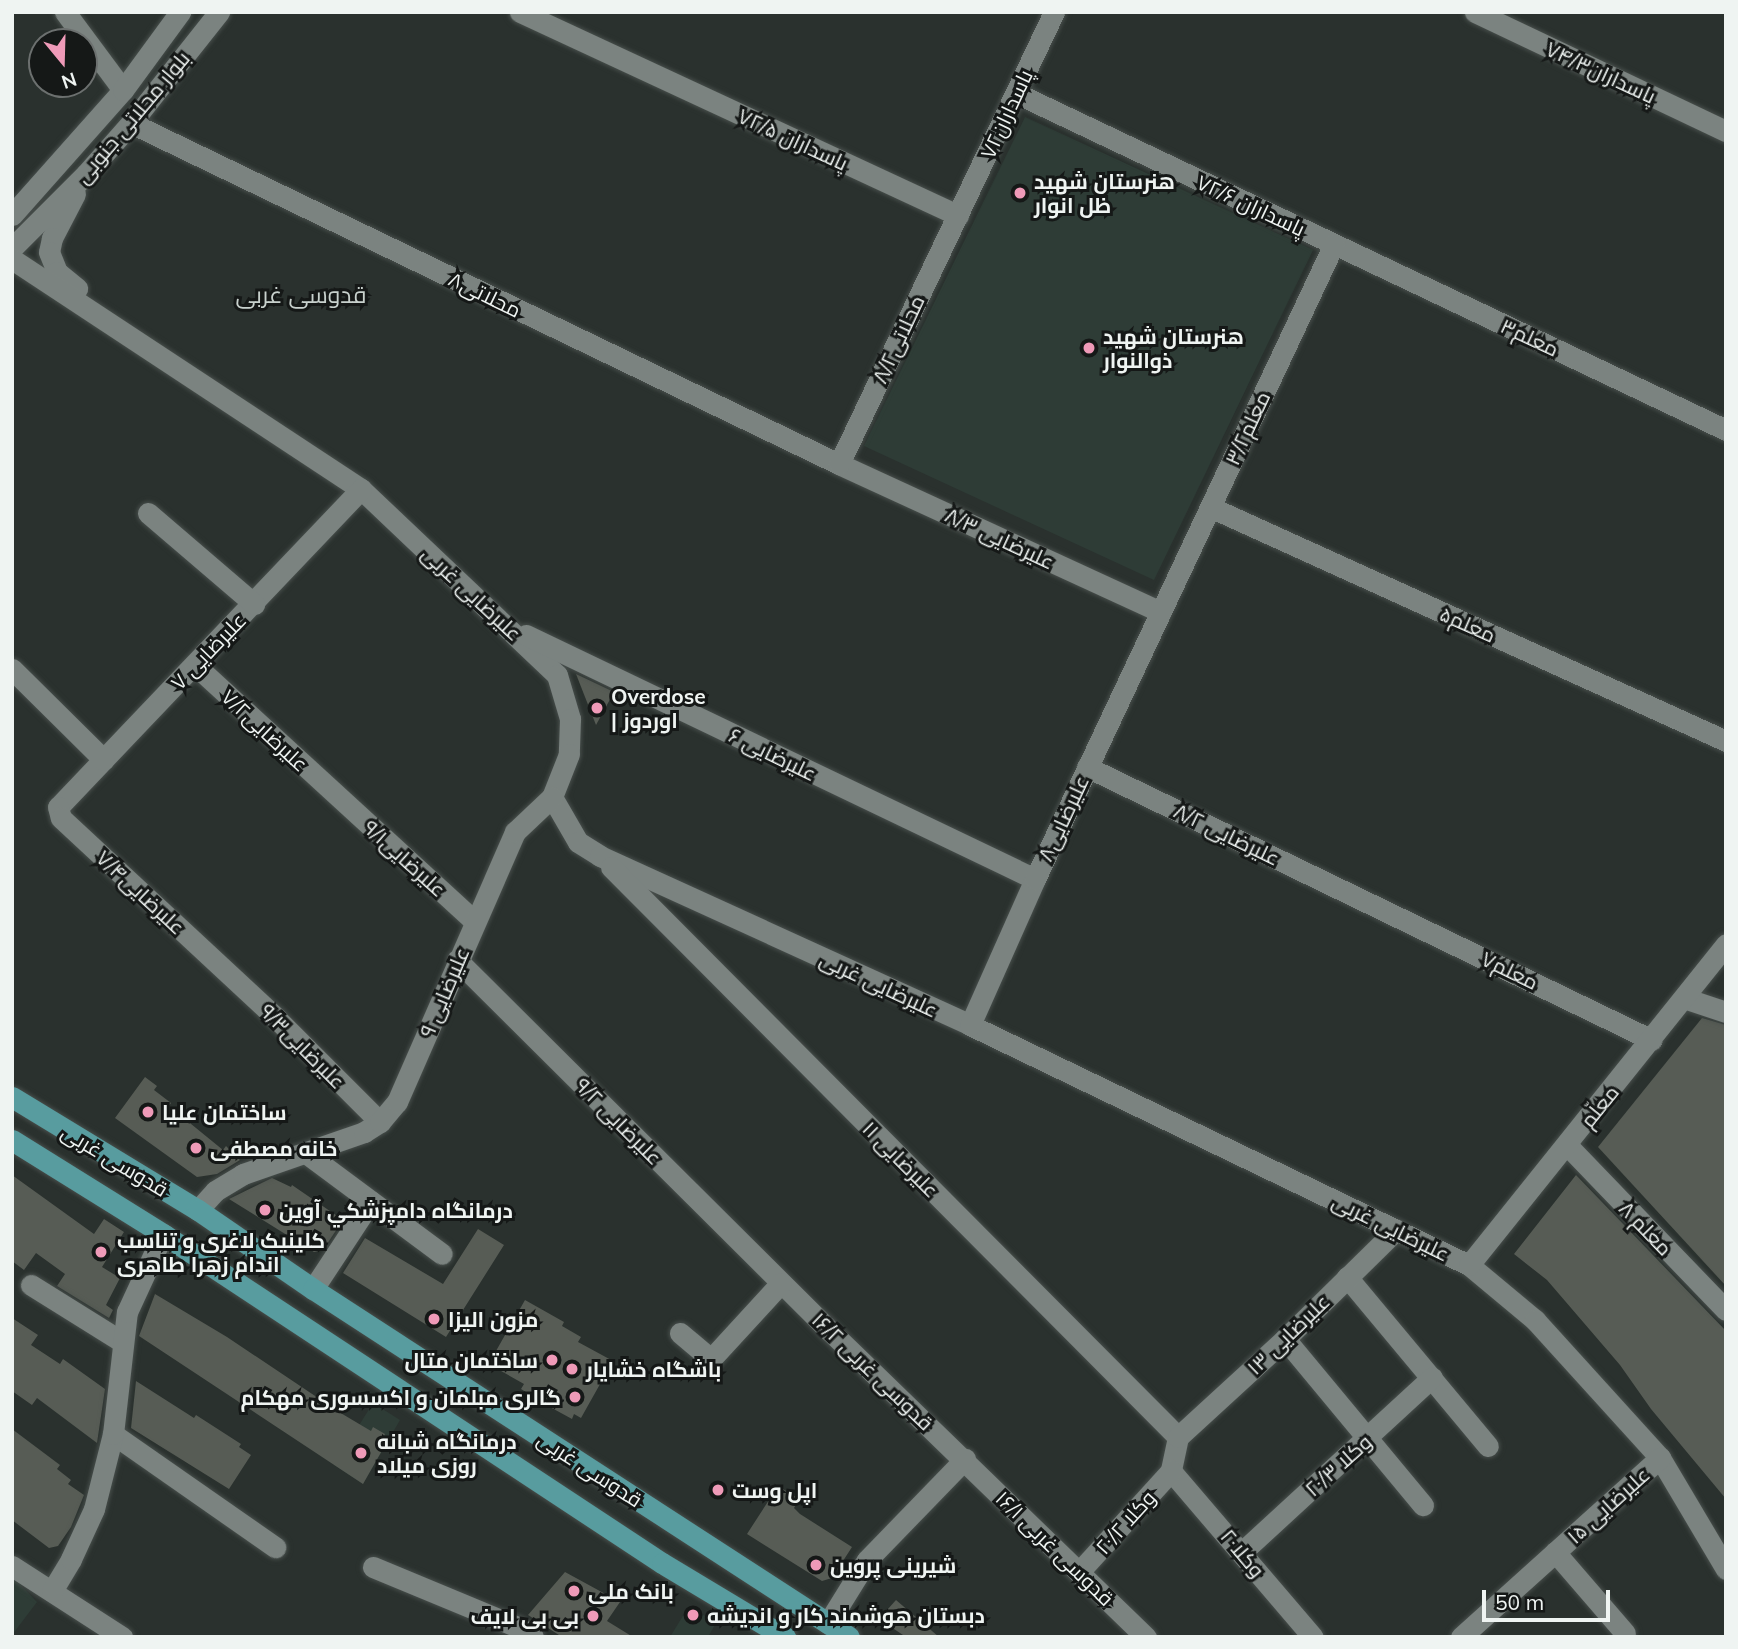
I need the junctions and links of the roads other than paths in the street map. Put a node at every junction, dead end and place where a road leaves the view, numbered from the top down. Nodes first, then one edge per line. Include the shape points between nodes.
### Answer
1 (65, 12) edge
2 (180, 12) edge
3 (219, 12) edge
4 (520, 12) edge
5 (1054, 12) edge
6 (1475, 12) edge
7 (123, 90) junction
8 (1016, 93) junction
9 (131, 123) junction
10 (1726, 131) edge
11 (86, 174) junction
12 (12, 215) edge
13 (958, 215) junction
14 (1334, 244) junction
15 (12, 248) edge
16 (12, 260) edge
17 (134, 338) junction
18 (1726, 430) edge
19 (839, 464) junction
20 (361, 489) junction
21 (1210, 507) junction
22 (148, 513) dead end
23 (254, 604) junction
24 (1161, 612) junction
25 (511, 628) junction
26 (195, 665) junction
27 (12, 668) edge
28 (1726, 741) edge
29 (104, 760) junction
30 (1087, 767) junction
31 (336, 795) joint
32 (552, 797) junction
33 (58, 813) joint
34 (600, 856) junction
35 (1035, 879) junction
36 (1367, 901) joint
37 (474, 921) junction
38 (1726, 944) edge
39 (457, 960) junction
40 (225, 971) joint
41 (1684, 998) junction
42 (1726, 1012) edge
43 (971, 1025) junction
44 (1652, 1040) junction
45 (12, 1097) edge
46 (380, 1122) junction
47 (12, 1140) edge
48 (1567, 1145) junction
49 (306, 1153) junction
50 (371, 1200) junction
51 (198, 1210) junction
52 (1396, 1230) junction
53 (163, 1234) junction
54 (442, 1254) dead end
55 (1469, 1265) junction
56 (1347, 1277) junction
57 (781, 1283) junction
58 (31, 1285) dead end
59 (313, 1289) junction
60 (1726, 1310) edge
61 (680, 1333) dead end
62 (1285, 1339) junction
63 (121, 1341) junction
64 (1432, 1377) junction
65 (113, 1434) junction
66 (1178, 1437) junction
67 (1367, 1439) junction
68 (1488, 1446) dead end
69 (1660, 1458) junction
70 (965, 1459) junction
71 (1171, 1471) junction
72 (1423, 1505) dead end
73 (275, 1547) dead end
74 (1242, 1552) junction
75 (1555, 1552) junction
76 (12, 1566) edge
77 (373, 1567) dead end
78 (1726, 1569) edge
79 (1079, 1572) junction
80 (52, 1591) junction
81 (828, 1623) junction
82 (1625, 1633) dead end
83 (122, 1637) edge
84 (533, 1637) edge
85 (785, 1637) edge
86 (849, 1637) edge
87 (1146, 1637) edge
88 (1313, 1637) edge
89 (1461, 1637) edge

1 - 7 street
2 - 7 street, بلوار محلاتی جنوبی
3 - 9 street, بلوار محلاتی جنوبی
4 - 13 street, ۷۲/۵ پاسداران
5 - 8 street, پاسداران۷۲
6 - 10 street, پاسداران۷۴/۳
7 - 12 street, بلوار محلاتی جنوبی
8 - 13 street, پاسداران۷۲
8 - 14 street, ۷۲/۶ پاسداران
9 - 11 street, بلوار محلاتی جنوبی
9 - 19 street, محلاتی۸
11 - 15 street, بلوار محلاتی جنوبی
11 - 17 street, علیرضایی غربی via 49,252 57,272
13 - 19 street, محلاتی۸/۲
14 - 18 street, معلم۳
14 - 21 street, معلم۳/۲
16 - 17 street, علیرضایی غربی
17 - 20 street, علیرضایی غربی
19 - 24 street, ۸/۳ علیرضایی
20 - 23 street, ۷ علیرضایی
20 - 25 street, علیرضایی غربی
21 - 24 street, معلم۳/۲
21 - 28 street, معلم۵
22 - 23 street
23 - 26 street, ۷ علیرضایی
24 - 30 street, علیرضایی۸
25 - 32 street, علیرضایی غربی via 557,675 570,719 569,754
25 - 35 street, ۶ علیرضایی
26 - 29 street, ۷ علیرضایی
26 - 31 street, علیرضایی۷/۲
27 - 29 street
29 - 33 street, ۷ علیرضایی via 58,807
30 - 35 street, علیرضایی۸
30 - 36 street, علیرضایی ۸/۲
31 - 37 street, علیرضایی۹/۱
32 - 34 street, علیرضایی غربی via 578,842
32 - 37 street, ۹ علیرضایی via 515,832
33 - 40 street, علیرضایی۷/۴
34 - 43 street, علیرضایی غربی
34 - 66 street, ۱۱ علیرضایی
35 - 43 street, علیرضایی۸
36 - 44 street, معلم۷
37 - 39 street, ۹ علیرضایی
38 - 41 street, معلّم
39 - 46 street, ۹ علیرضایی via 397,1102
39 - 57 street, ۹/۲ علیرضایی
40 - 46 street, علیرضایی۹/۳
41 - 42 street
41 - 44 street, معلّم
43 - 52 street, علیرضایی غربی
44 - 48 street, معلّم
45 - 51 main road, قدوسی غربی
46 - 49 street
47 - 53 main road, قدوسی غربی
48 - 55 street, معلّم
48 - 60 street, ۸ معلم
49 - 50 street
49 - 51 street via 243,1174 215,1191
50 - 54 street
50 - 59 street
51 - 59 main road, قدوسی غربی
52 - 55 street, علیرضایی غربی
52 - 56 street, ۱۳ علیرضایی
53 - 63 street via 139,1280
53 - 85 main road, قدوسی غربی via 662,1563
55 - 69 street, علیرضایی غربی via 1535,1320
56 - 62 street, ۱۳ علیرضایی
56 - 64 street
57 - 61 street via 711,1359
57 - 70 street, ۱۶/۲ قدوسی غربی
58 - 63 street
59 - 81 main road, قدوسی غربی
62 - 66 street, ۱۳ علیرضایی
62 - 67 street
63 - 65 street
64 - 67 street, وکلا ۲۰/۳
64 - 68 street
65 - 73 street
65 - 80 street via 94,1509
66 - 71 street
67 - 72 street
67 - 74 street, وکلا ۲۰/۳
69 - 75 street, ۱۵ علیرضایی
69 - 78 street, علیرضایی غربی
70 - 79 street, ۱۶/۱ قدوسی غربی
70 - 81 street via 867,1560
71 - 74 street, وکلا۲۰
71 - 79 street, وکلا ۲۰/۲
74 - 88 street, وکلا۲۰
75 - 82 street
75 - 89 street, ۱۵ علیرضایی
76 - 80 street
77 - 84 street
79 - 87 street, ۱۶/۱ قدوسی غربی
80 - 83 street
81 - 86 main road, قدوسی غربی

